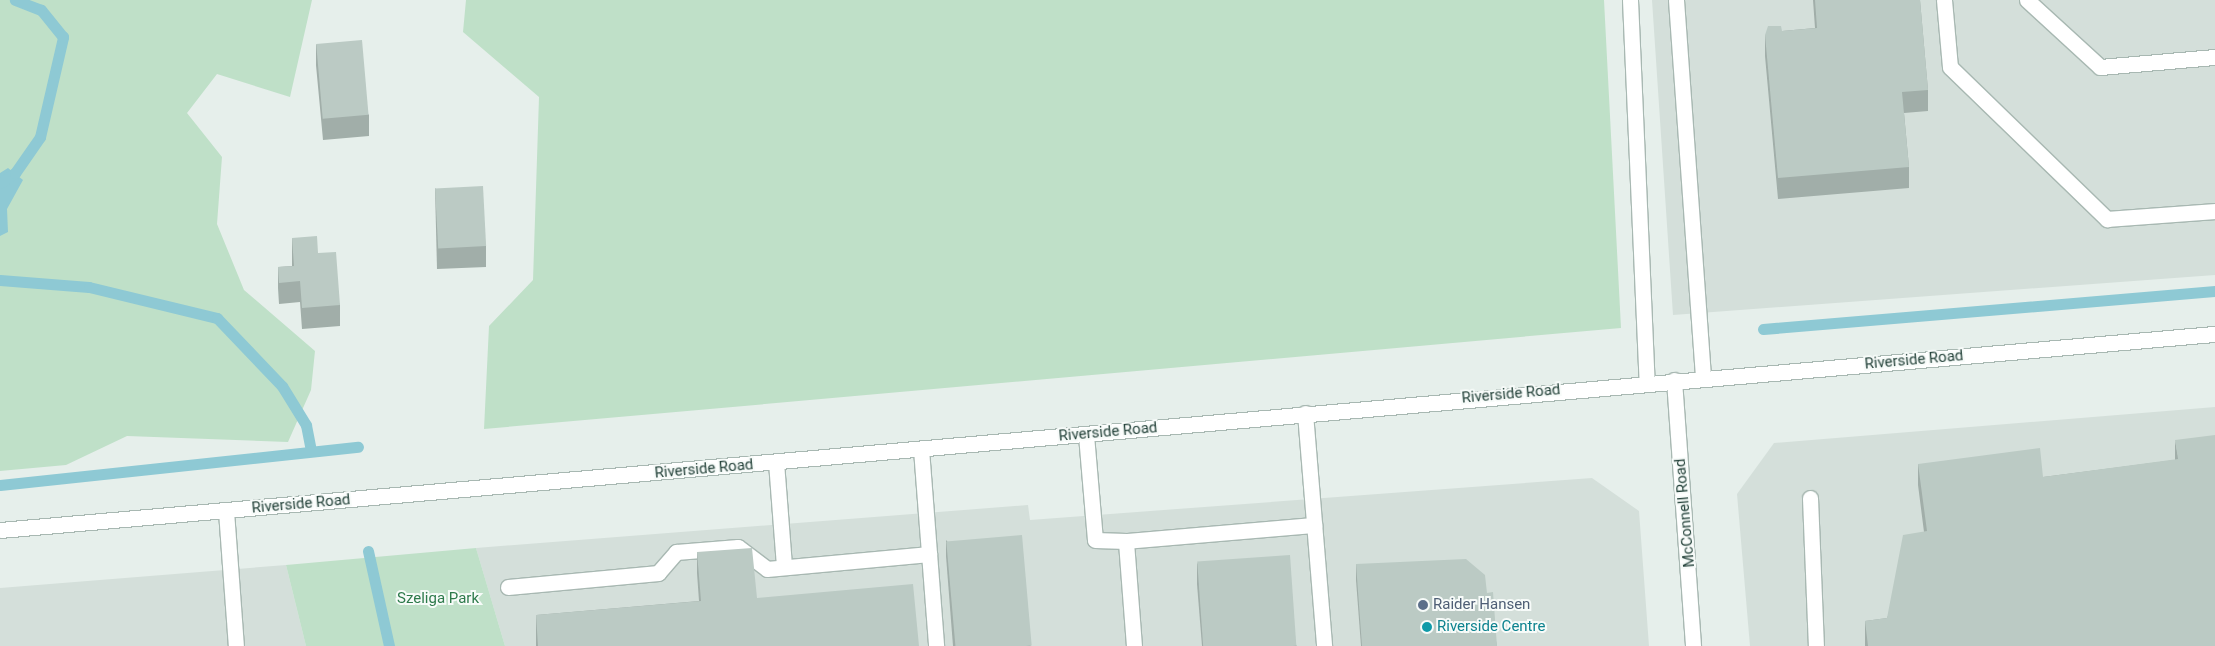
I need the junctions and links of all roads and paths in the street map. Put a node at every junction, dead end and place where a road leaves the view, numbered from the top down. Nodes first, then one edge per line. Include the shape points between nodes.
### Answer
1 (1630, 0) edge
2 (1676, 0) edge
3 (1944, 0) edge
4 (2027, 0) edge
5 (2215, 57) edge
6 (2215, 211) edge
7 (2215, 334) edge
8 (1703, 377) junction
9 (1674, 380) junction
10 (1647, 382) junction
11 (1305, 413) junction
12 (1086, 435) junction
13 (921, 449) junction
14 (776, 462) junction
15 (1810, 498) dead end
16 (226, 511) junction
17 (1314, 525) junction
18 (0, 530) edge
19 (1126, 541) junction
20 (929, 554) junction
21 (784, 567) junction
22 (508, 587) dead end
23 (236, 646) edge
24 (936, 646) edge
25 (1134, 646) edge
26 (1324, 646) edge
27 (1693, 646) edge
28 (1816, 646) edge

1 - 10 street
2 - 8 street
3 - 6 street via 1950,67 2107,219
4 - 5 street via 2100,67
7 - 8 street, Riverside Road
8 - 9 street, Riverside Road
9 - 10 street, Riverside Road
9 - 27 street, McConnell Road
10 - 11 street, Riverside Road
11 - 12 street, Riverside Road
11 - 17 street
12 - 13 street, Riverside Road
12 - 19 street via 1096,540
13 - 14 street, Riverside Road
13 - 20 street
14 - 16 street, Riverside Road
14 - 21 street
15 - 28 street
16 - 18 street, Riverside Road
16 - 23 street
17 - 19 street
17 - 26 street
19 - 25 street
20 - 21 street
20 - 24 street
21 - 22 street via 767,569 738,547 676,552 658,573

